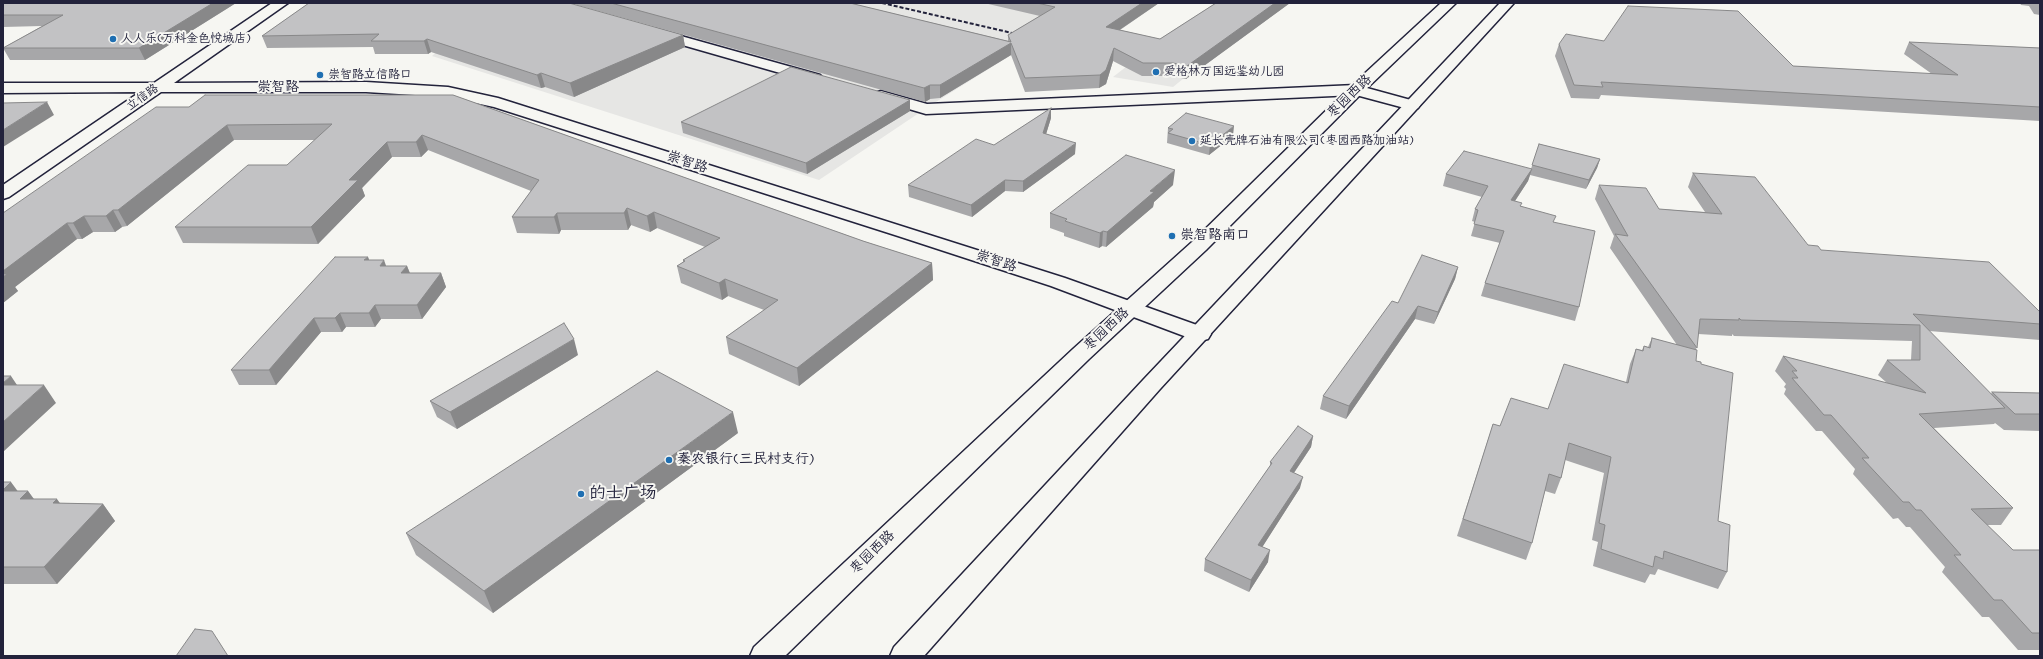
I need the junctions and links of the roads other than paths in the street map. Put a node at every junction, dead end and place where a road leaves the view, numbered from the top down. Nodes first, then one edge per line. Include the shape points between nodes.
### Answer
1 (281, 3) edge
2 (1448, 3) edge
3 (1507, 3) edge
4 (642, 29) edge
5 (826, 81) edge
6 (3, 88) edge
7 (157, 88) junction
8 (1356, 90) junction
9 (864, 91) edge
10 (1412, 105) junction
11 (3, 192) edge
12 (1131, 308) junction
13 (1200, 334) junction
14 (765, 656) edge
15 (905, 656) edge

1 - 7 street, 立信路
2 - 8 street, 枣园西路
3 - 10 street
4 - 5 street
6 - 7 street, 崇智路
7 - 11 street, 立信路
7 - 12 street, 崇智路 via 366,87 462,95 498,103 898,230
8 - 9 street via 926,109
8 - 10 street
8 - 12 street, 枣园西路 via 1199,246
10 - 13 street
12 - 13 street, 崇智路
12 - 14 street, 枣园西路
13 - 15 street

